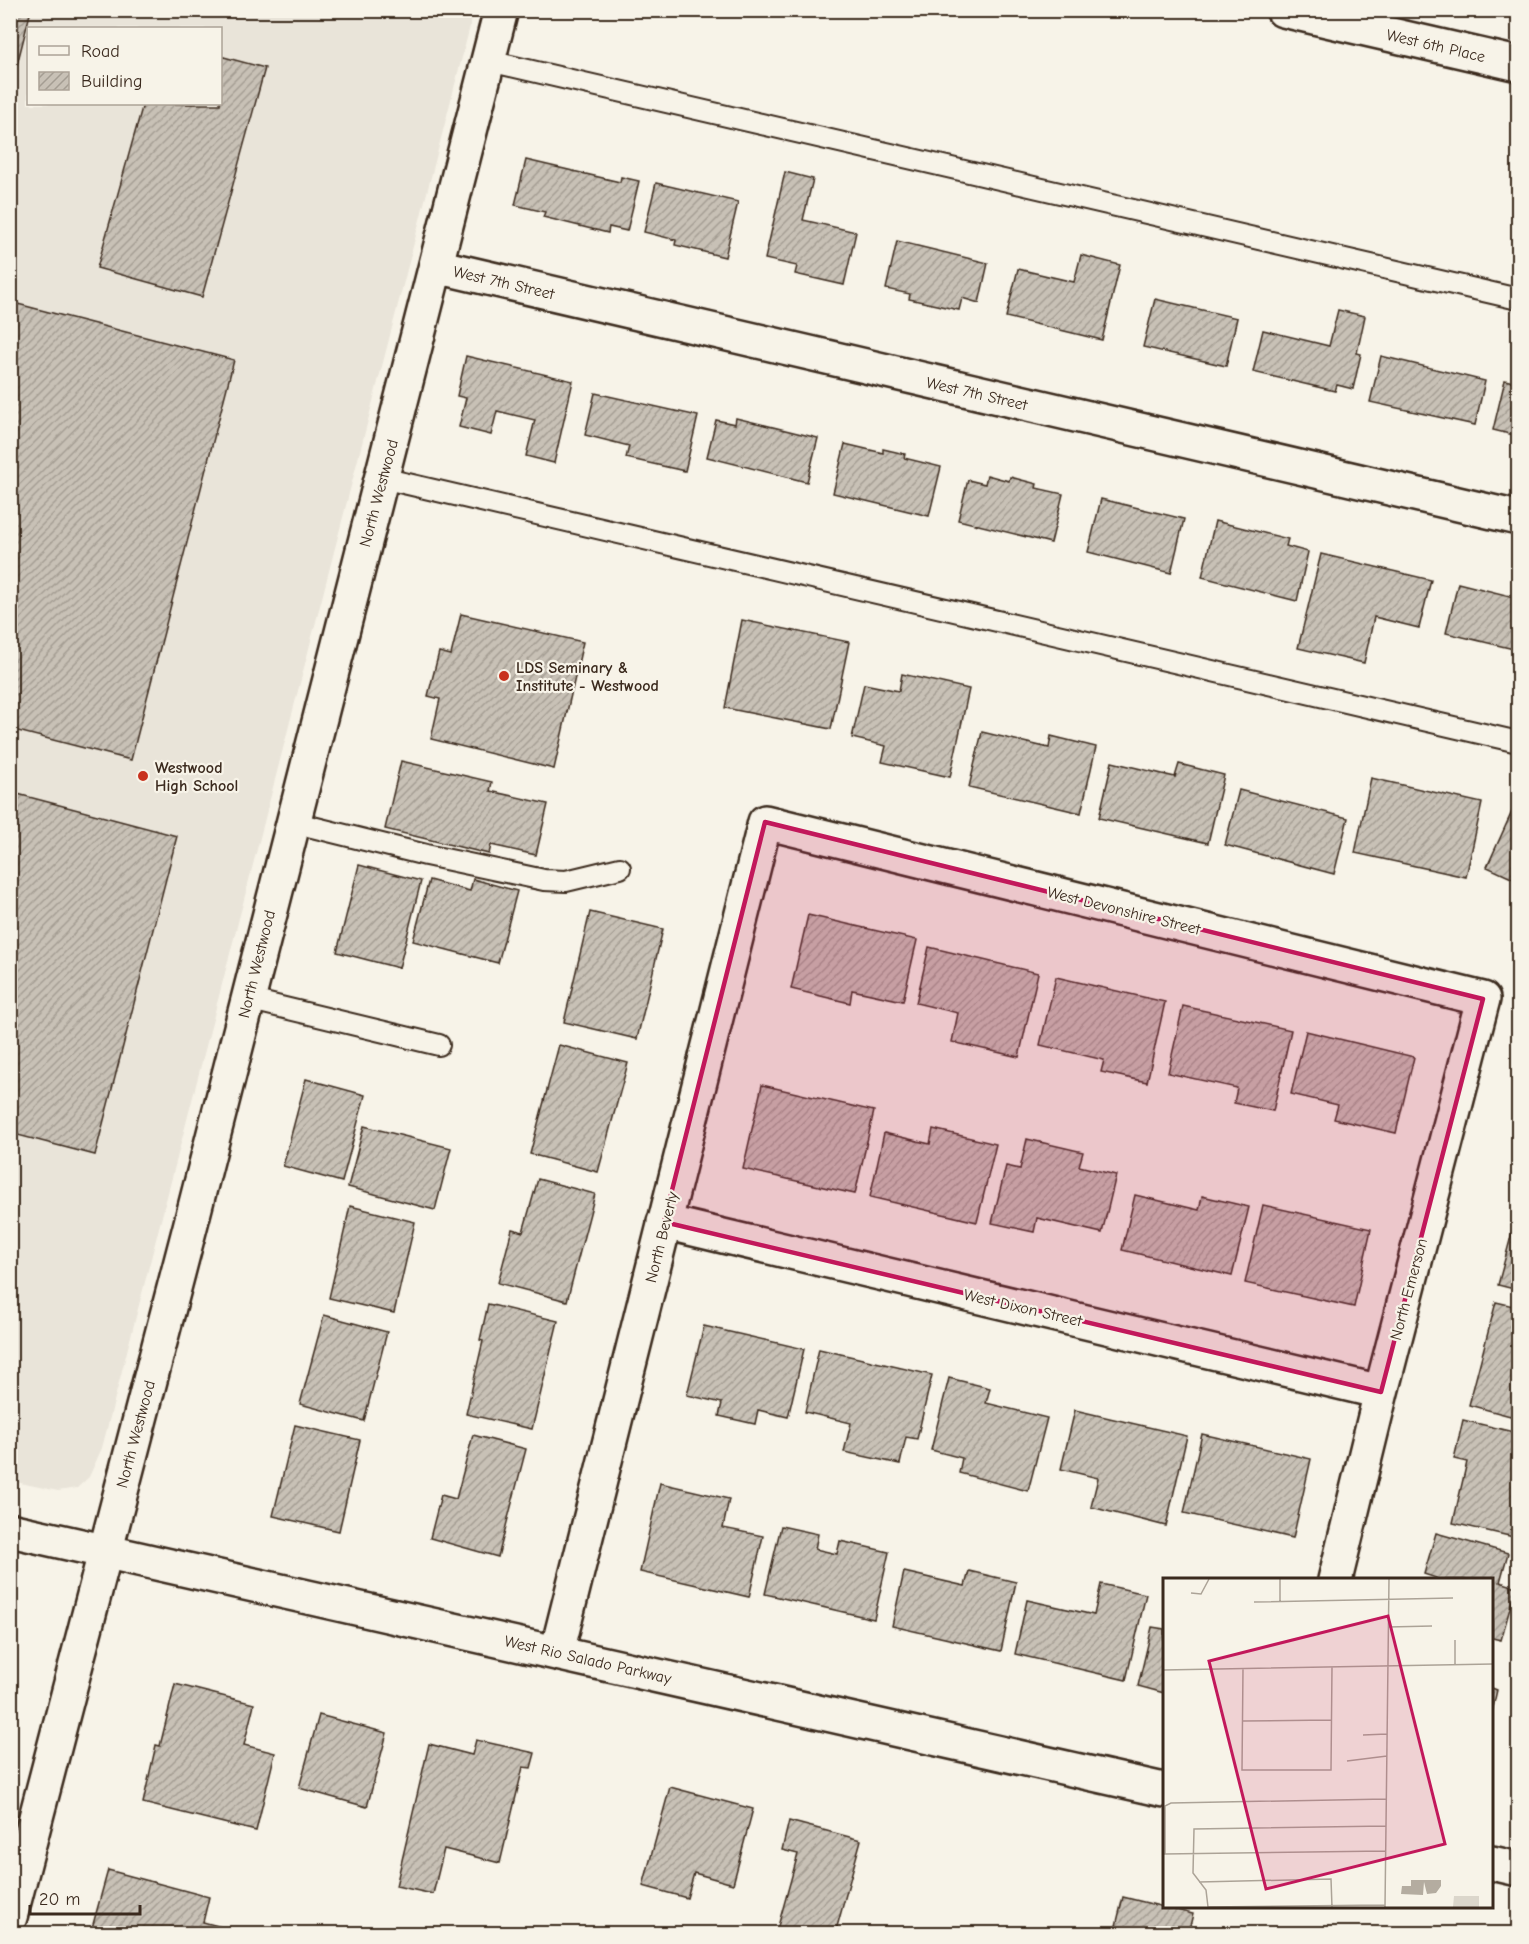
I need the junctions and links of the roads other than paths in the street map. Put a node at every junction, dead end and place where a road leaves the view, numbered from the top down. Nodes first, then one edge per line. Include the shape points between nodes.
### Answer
1 (501, 10) edge
2 (1283, 10) edge
3 (489, 61) junction
4 (1518, 64) edge
5 (436, 266) junction
6 (1518, 299) edge
7 (382, 478) junction
8 (1518, 518) edge
9 (1518, 742) edge
10 (292, 822) junction
11 (765, 822) joint
12 (620, 868) dead end
13 (247, 999) junction
14 (1483, 999) joint
15 (439, 1045) dead end
16 (664, 1222) junction
17 (1381, 1392) junction
18 (10, 1530) edge
19 (105, 1550) junction
20 (1335, 1578) edge
21 (557, 1652) junction
22 (1163, 1790) edge
23 (17, 1863) edge
24 (1493, 1863) edge
25 (1518, 1869) edge
26 (10, 1917) edge

1 - 3 street, North Westwood
2 - 4 street, West 6th Place
3 - 5 street, North Westwood
3 - 6 lane
5 - 7 street, North Westwood
5 - 8 street, West 7th Street
7 - 9 lane
7 - 10 street, North Westwood
10 - 12 lane via 544,880 566,881
10 - 13 street, North Westwood
11 - 14 street, West Devonshire Street
11 - 16 street, North Beverly
13 - 15 lane
13 - 19 street, North Westwood
14 - 17 street, North Emerson
16 - 17 street, West Dixon Street
16 - 21 street, North Beverly
17 - 20 street, North Emerson
18 - 19 street, West Rio Salado Parkway
19 - 21 street, West Rio Salado Parkway
19 - 23 street, North Westwood
21 - 22 street, West Rio Salado Parkway
23 - 26 street, North Westwood
24 - 25 street

